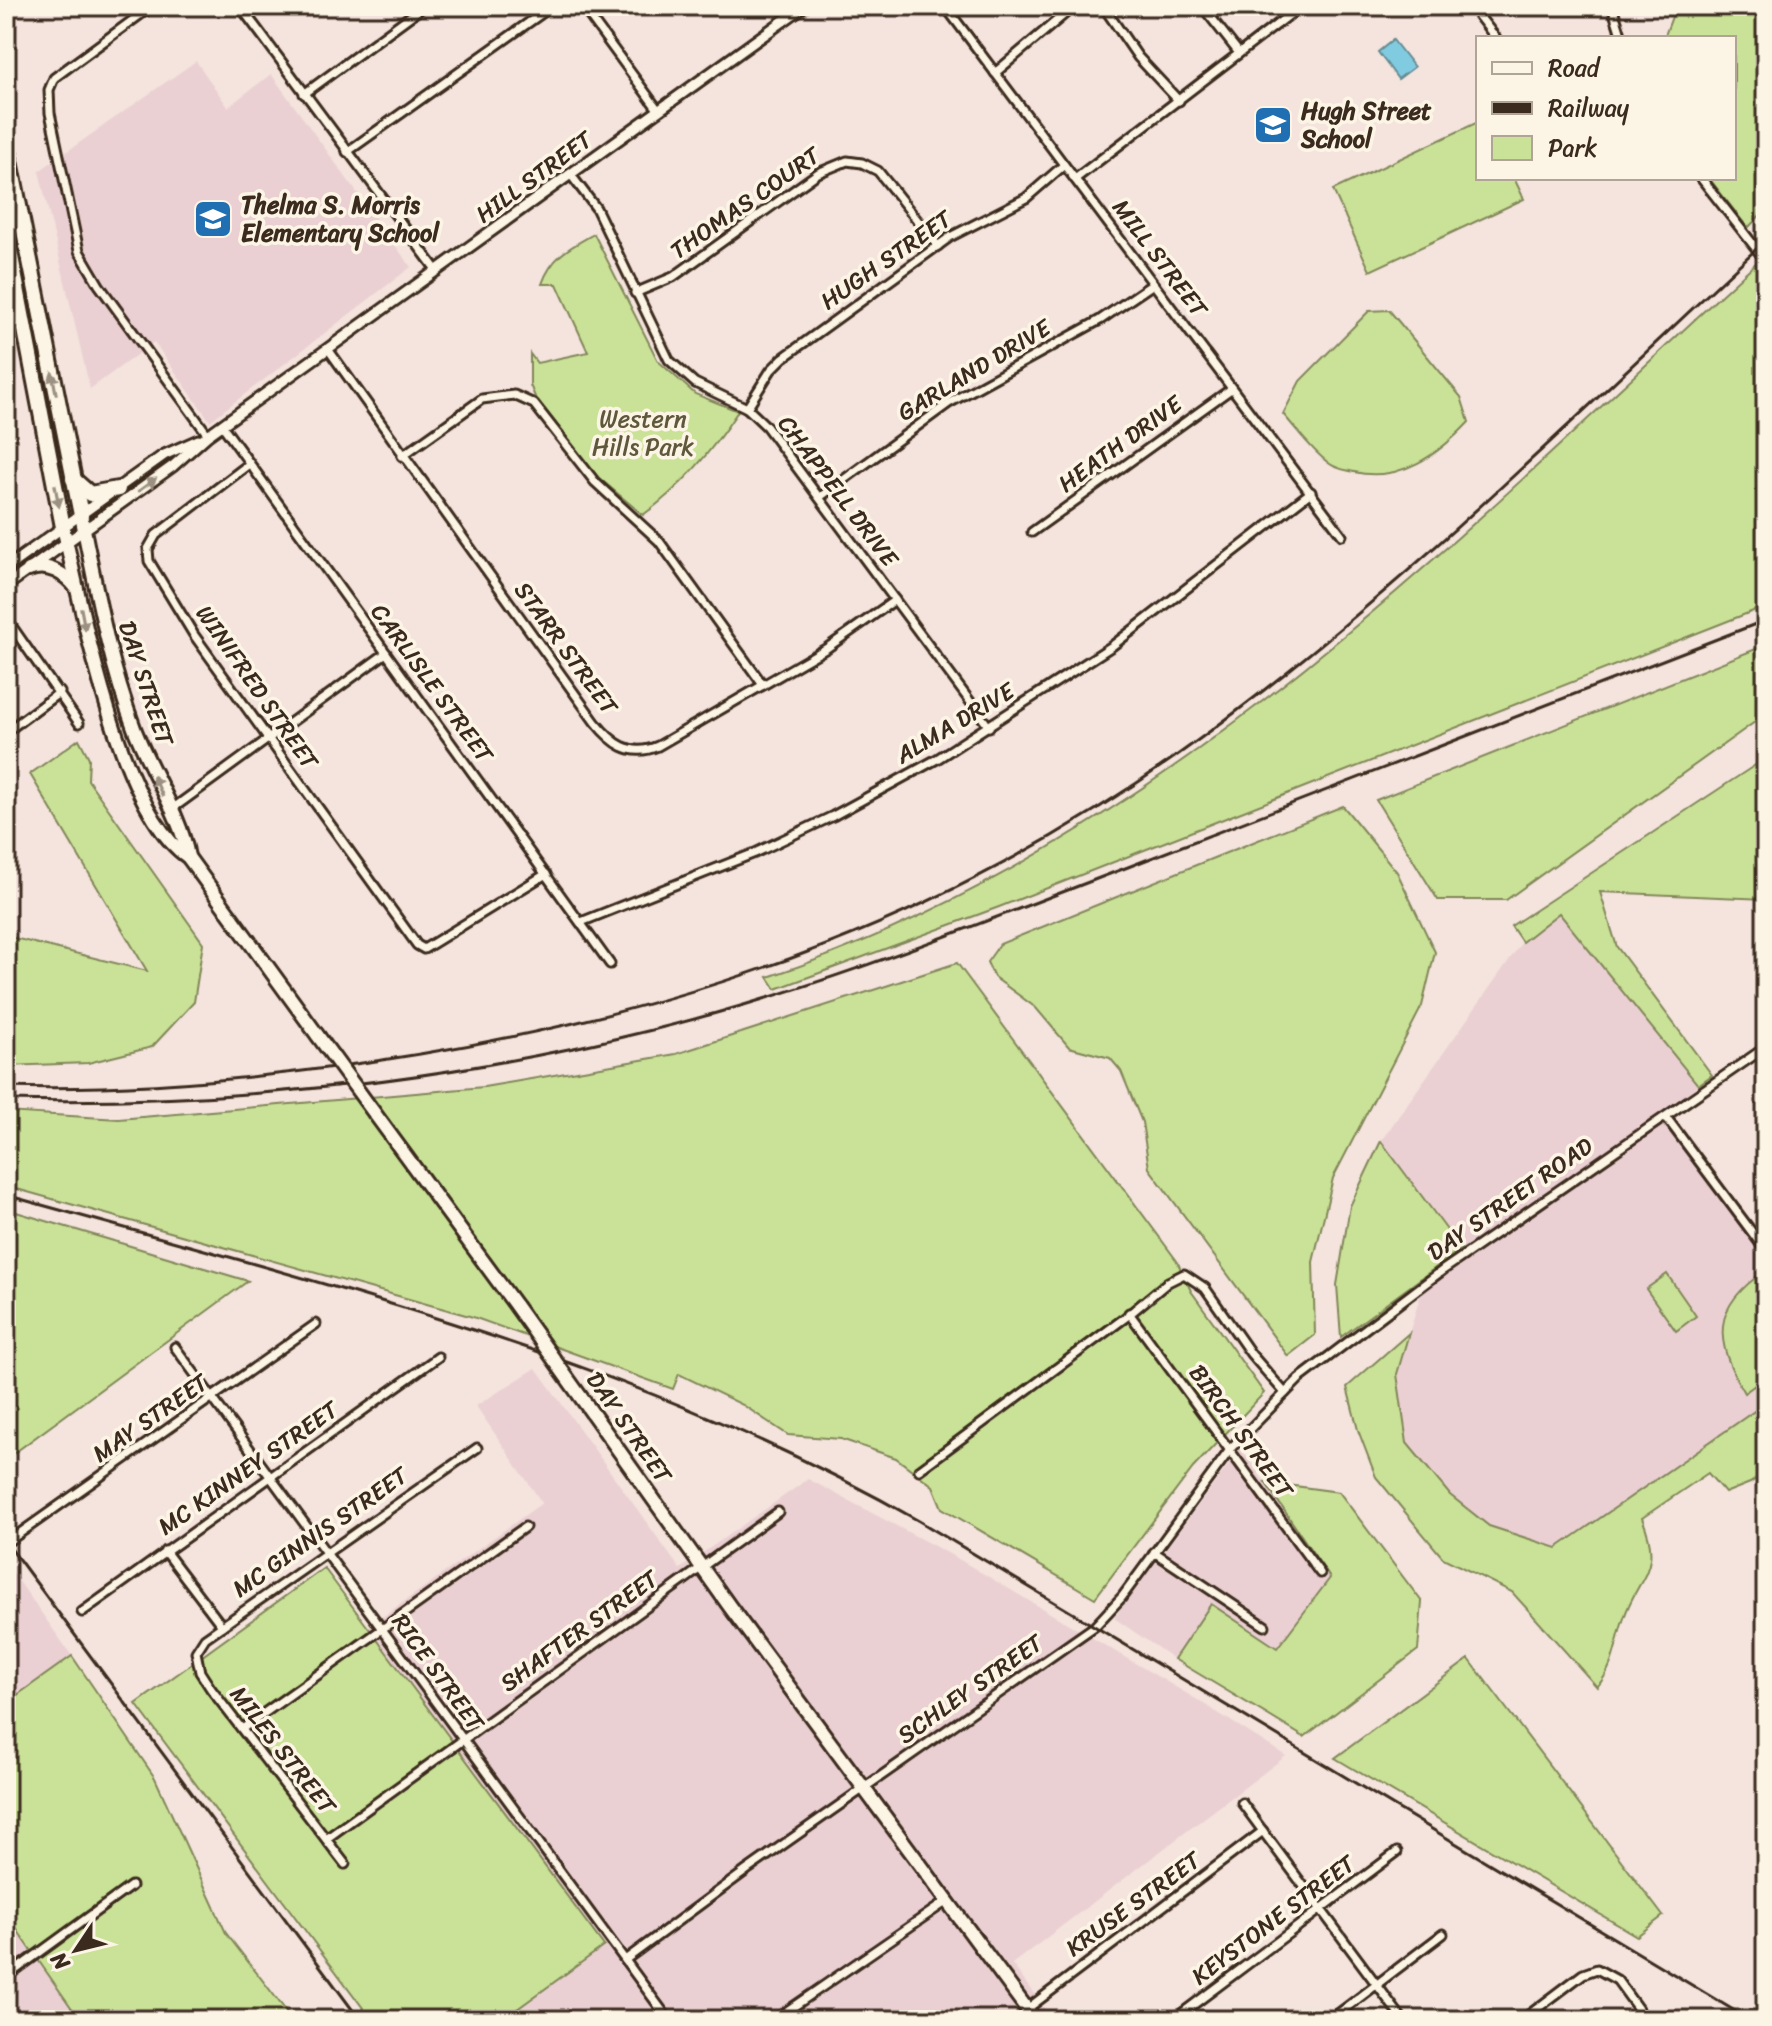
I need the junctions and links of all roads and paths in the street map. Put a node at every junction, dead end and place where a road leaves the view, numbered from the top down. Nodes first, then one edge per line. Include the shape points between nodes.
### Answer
1 (152, 6) edge
2 (424, 6) edge
3 (552, 6) edge
4 (582, 6) edge
5 (804, 6) edge
6 (945, 6) edge
7 (1074, 6) edge
8 (1103, 6) edge
9 (1202, 6) edge
10 (1301, 6) edge
11 (1471, 6) edge
12 (1612, 6) edge
13 (245, 8) edge
14 (1494, 36) edge
15 (1621, 36) edge
16 (1239, 53) junction
17 (995, 73) junction
18 (304, 94) junction
19 (1179, 101) junction
20 (659, 111) junction
21 (6, 141) edge
22 (347, 152) junction
23 (1064, 165) junction
24 (571, 175) junction
25 (1075, 179) junction
26 (1703, 180) edge
27 (6, 231) edge
28 (938, 246) junction
29 (1766, 261) edge
30 (437, 271) junction
31 (1153, 284) junction
32 (635, 293) junction
33 (328, 349) junction
34 (1231, 389) junction
35 (747, 408) junction
36 (222, 425) junction
37 (208, 435) junction
38 (402, 456) junction
39 (249, 464) junction
40 (73, 479) junction
41 (118, 489) junction
42 (1311, 492) junction
43 (820, 497) junction
44 (81, 515) junction
45 (63, 527) junction
46 (84, 531) junction
47 (1032, 532) dead end
48 (1342, 535) dead end
49 (67, 543) junction
50 (6, 568) edge
51 (29, 570) junction
52 (6, 586) edge
53 (78, 591) junction
54 (895, 600) junction
55 (6, 618) edge
56 (386, 653) junction
57 (763, 685) junction
58 (60, 692) junction
59 (79, 723) dead end
60 (989, 727) junction
61 (6, 732) edge
62 (269, 740) junction
63 (170, 811) junction
64 (188, 857) junction
65 (546, 874) junction
66 (581, 922) junction
67 (610, 964) dead end
68 (1766, 1047) edge
69 (1666, 1117) junction
70 (1766, 1251) edge
71 (1129, 1313) junction
72 (316, 1324) dead end
73 (175, 1347) dead end
74 (438, 1357) dead end
75 (1284, 1394) junction
76 (213, 1398) junction
77 (477, 1448) dead end
78 (1230, 1449) junction
79 (919, 1470) dead end
80 (270, 1475) junction
81 (778, 1512) dead end
82 (525, 1527) dead end
83 (8, 1538) edge
84 (165, 1551) junction
85 (326, 1552) junction
86 (1154, 1552) junction
87 (701, 1567) junction
88 (1320, 1573) dead end
89 (82, 1612) dead end
90 (222, 1626) junction
91 (1265, 1626) dead end
92 (382, 1628) junction
93 (196, 1657) joint
94 (242, 1729) junction
95 (463, 1739) junction
96 (863, 1787) junction
97 (1242, 1803) dead end
98 (1263, 1831) junction
99 (326, 1839) junction
100 (1397, 1852) dead end
101 (345, 1864) dead end
102 (131, 1886) dead end
103 (947, 1901) junction
104 (1321, 1909) junction
105 (1443, 1934) dead end
106 (625, 1960) junction
107 (6, 1977) edge
108 (1377, 1985) junction
109 (1031, 2015) edge
110 (1526, 2019) edge
111 (669, 2020) edge
112 (774, 2020) edge
113 (1173, 2020) edge
114 (1330, 2020) edge
115 (1403, 2020) edge
116 (1646, 2020) edge

1 - 37 street via 51,84 50,113 75,237 90,272
2 - 18 street
3 - 22 street
4 - 20 street
5 - 20 street, HILL STREET
6 - 17 street, MILL STREET
7 - 17 street
8 - 19 street via 1138,57
9 - 16 street
10 - 16 street
11 - 14 street
12 - 15 street
13 - 18 street
16 - 19 street
17 - 23 street, MILL STREET
18 - 22 street
19 - 25 street
20 - 24 street, HILL STREET
40 -> 21 highway
22 - 30 street
23 - 25 street, MILL STREET
23 - 28 street, HUGH STREET via 1026,198
24 - 30 street, HILL STREET
24 - 32 street, CHAPPELL DRIVE via 596,208
25 - 31 street, MILL STREET
26 - 29 street
27 -> 45 highway
28 - 32 street, THOMAS COURT via 878,171 847,161 818,173 673,277
28 - 35 street, HUGH STREET via 783,358
30 - 33 street, HILL STREET
31 - 34 street, MILL STREET
31 - 43 street, GARLAND DRIVE via 1100,320 949,403
32 - 35 street, CHAPPELL DRIVE via 676,369
33 - 36 street, HILL STREET
33 - 38 street, STARR STREET
34 - 42 street, MILL STREET
34 - 47 street, HEATH DRIVE
35 - 43 street, CHAPPELL DRIVE
36 - 37 street, HILL STREET
36 - 39 street, CARLISLE STREET
37 - 41 street, HILL STREET via 164,455
46 -> 37 street, HILL STREET
38 - 57 street via 482,399 510,395 534,404 595,482 659,541
38 - 57 street, STARR STREET via 614,744 653,748
39 - 56 street, CARLISLE STREET
39 - 62 street, WINIFRED STREET via 163,529 148,553 194,635
40 - 41 highway via 90,494
40 - 44 highway
41 - 44 street, HILL STREET
42 - 48 street, MILL STREET
42 - 60 street, ALMA DRIVE via 1161,611
43 - 54 street, CHAPPELL DRIVE
44 - 45 street, HILL STREET
44 - 46 main road, DAY STREET
45 - 49 main road, DAY STREET
45 - 50 street, HILL STREET
46 - 49 street, HILL STREET
63 -> 46 main road, DAY STREET via 125,704
49 - 51 street, HILL STREET
49 - 53 main road, DAY STREET
51 - 52 street, HILL STREET
51 - 53 main road via 51,568
53 -> 64 main road, DAY STREET via 93,660 124,752 173,847
54 - 57 street, STARR STREET
54 - 60 street, CHAPPELL DRIVE
55 - 58 street
56 - 62 street
56 - 65 street, CARLISLE STREET
58 - 59 street
58 - 61 street
60 - 66 street, ALMA DRIVE via 801,832
62 - 63 street
62 - 65 street, WINIFRED STREET via 424,949
63 - 64 main road, DAY STREET via 185,838
64 - 87 main road, DAY STREET, bridge
65 - 66 street, CARLISLE STREET
66 - 67 street, CARLISLE STREET
68 - 69 street, DAY STREET ROAD
69 - 70 street
69 - 75 street, DAY STREET ROAD via 1443,1270
71 - 75 street via 1168,1282 1184,1274 1193,1278
71 - 78 street, BIRCH STREET
71 - 79 street
72 - 76 street, MAY STREET
73 - 76 street, RICE STREET
74 - 80 street, MC KINNEY STREET
75 - 78 street, SCHLEY STREET
76 - 80 street, RICE STREET
76 - 83 street, MAY STREET
77 - 85 street, MC GINNIS STREET
78 - 86 street, SCHLEY STREET
78 - 88 street, BIRCH STREET
80 - 84 street, MC KINNEY STREET
80 - 85 street, RICE STREET
81 - 87 street, SHAFTER STREET
82 - 92 street
84 - 89 street, MC KINNEY STREET
84 - 90 street
85 - 90 street, MC GINNIS STREET
85 - 92 street, RICE STREET
86 - 91 street
86 - 96 street, SCHLEY STREET via 1095,1626
87 - 95 street, SHAFTER STREET
87 - 96 main road, DAY STREET
90 - 93 street, MC GINNIS STREET via 201,1641
92 - 94 street
92 - 95 street, RICE STREET
93 - 94 street, MILES STREET via 200,1672
94 - 99 street, MILES STREET
95 - 99 street, SHAFTER STREET
95 - 106 street, RICE STREET
96 - 103 main road, DAY STREET
96 - 106 street, SCHLEY STREET
97 - 98 street
98 - 104 street
98 - 109 street, KRUSE STREET
99 - 101 street, MILES STREET
100 - 104 street, KEYSTONE STREET
102 - 107 street
103 - 109 main road, DAY STREET
103 - 112 street
104 - 108 street
104 - 113 street, KEYSTONE STREET
105 - 108 street
106 - 111 street, RICE STREET
108 - 114 street
108 - 115 street
110 - 116 street via 1597,1969 1617,1980

